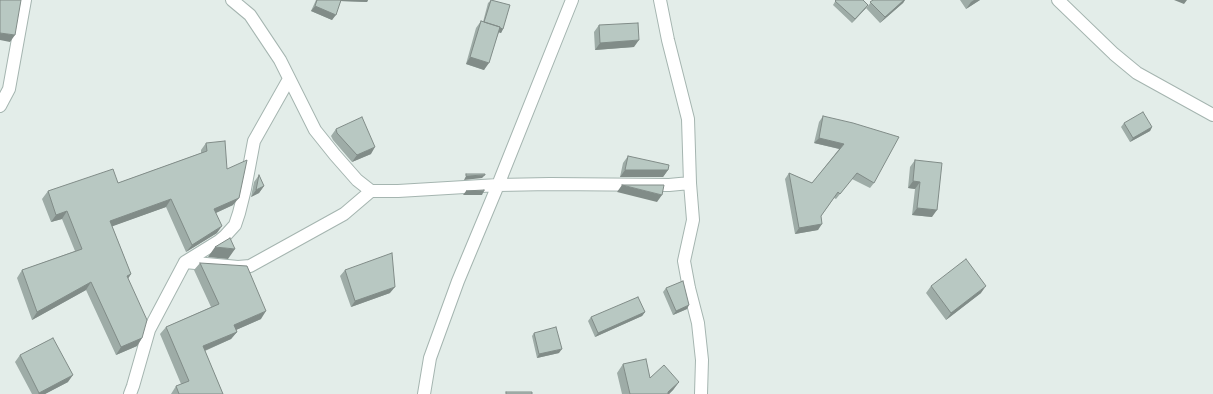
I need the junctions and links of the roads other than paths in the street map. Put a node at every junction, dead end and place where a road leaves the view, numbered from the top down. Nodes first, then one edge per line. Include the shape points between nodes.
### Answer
1 (25, 0) edge
2 (232, 0) edge
3 (572, 0) edge
4 (660, 0) edge
5 (1058, 0) edge
6 (289, 78) junction
7 (0, 106) edge
8 (1213, 114) edge
9 (690, 183) junction
10 (498, 185) junction
11 (372, 191) junction
12 (186, 262) junction
13 (130, 394) edge
14 (424, 394) edge
15 (701, 394) edge

1 - 7 street via 9,90
2 - 6 street via 250,16
3 - 10 street
4 - 9 street via 688,119
5 - 8 street via 1137,73
6 - 11 street via 315,130 357,180
6 - 12 street via 254,141 235,225 219,241
9 - 10 street
9 - 15 street via 693,220 684,262 698,323 702,360
10 - 11 street
10 - 14 street via 432,351
11 - 12 street via 344,214 250,266 238,268
12 - 13 street via 149,330

